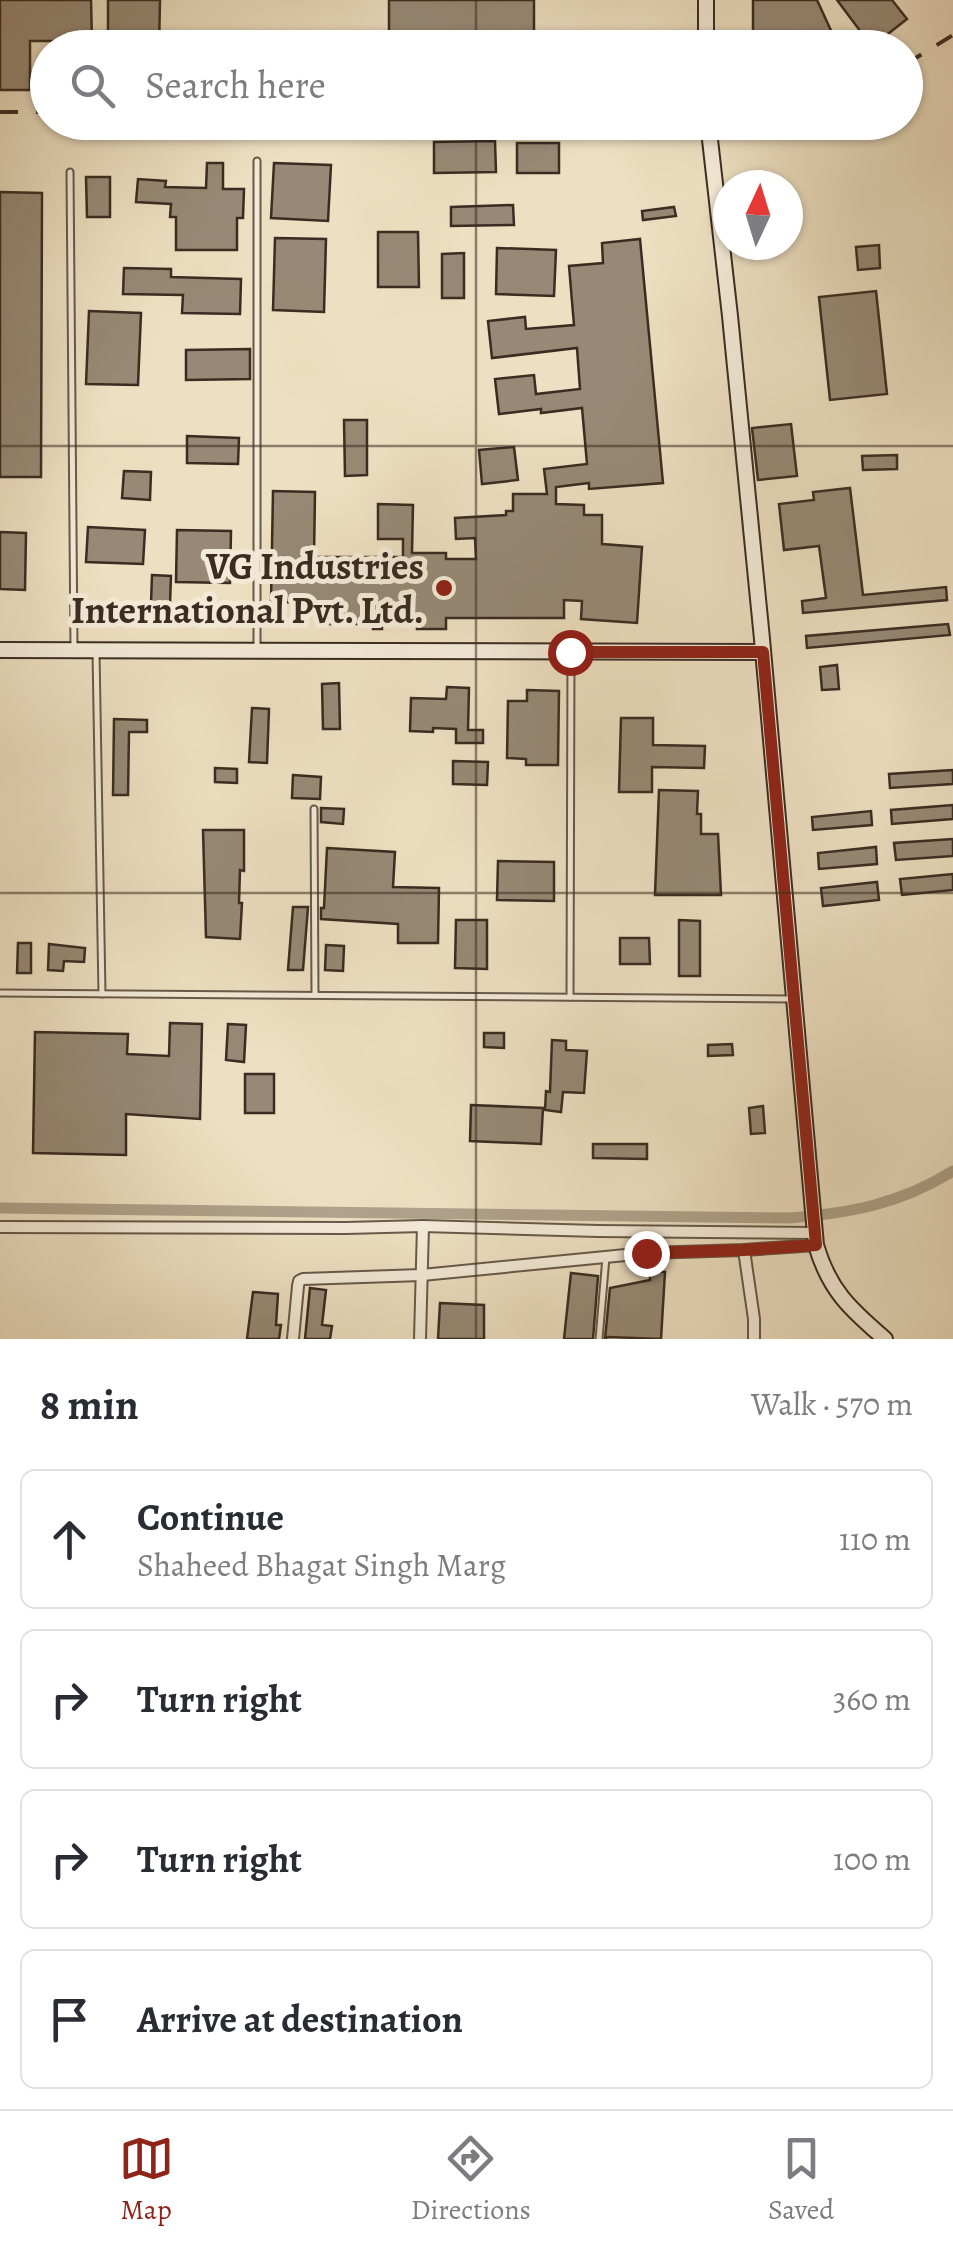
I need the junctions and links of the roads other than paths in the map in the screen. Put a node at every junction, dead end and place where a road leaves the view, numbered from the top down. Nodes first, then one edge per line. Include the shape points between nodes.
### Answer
1 (706, 0) edge
2 (706, 30) edge
3 (710, 140) edge
4 (257, 161) dead end
5 (70, 172) dead end
6 (0, 650) edge
7 (74, 650) junction
8 (96, 651) junction
9 (257, 651) junction
10 (570, 652) junction
11 (763, 652) junction
12 (314, 809) dead end
13 (0, 993) edge
14 (102, 994) junction
15 (316, 995) junction
16 (570, 997) junction
17 (793, 998) junction
18 (422, 1226) junction
19 (0, 1227) edge
20 (815, 1235) junction
21 (744, 1250) junction
22 (606, 1257) junction
23 (422, 1275) junction
24 (293, 1339) edge
25 (420, 1339) edge
26 (599, 1339) edge
27 (754, 1339) edge
28 (885, 1339) edge

1 - 2 street
3 - 11 street
4 - 9 lane
5 - 7 lane
6 - 7 street
7 - 8 street
8 - 9 street
8 - 14 lane
9 - 10 street
10 - 11 street
10 - 16 lane
11 - 17 street
12 - 15 lane
13 - 14 lane
14 - 15 lane
15 - 16 lane
16 - 17 lane
17 - 20 street
18 - 19 street
18 - 20 street
18 - 23 street
20 - 21 street
20 - 28 street via 836,1289
21 - 22 street
21 - 27 street
22 - 23 street
22 - 26 lane
23 - 24 street via 303,1279
23 - 25 street

